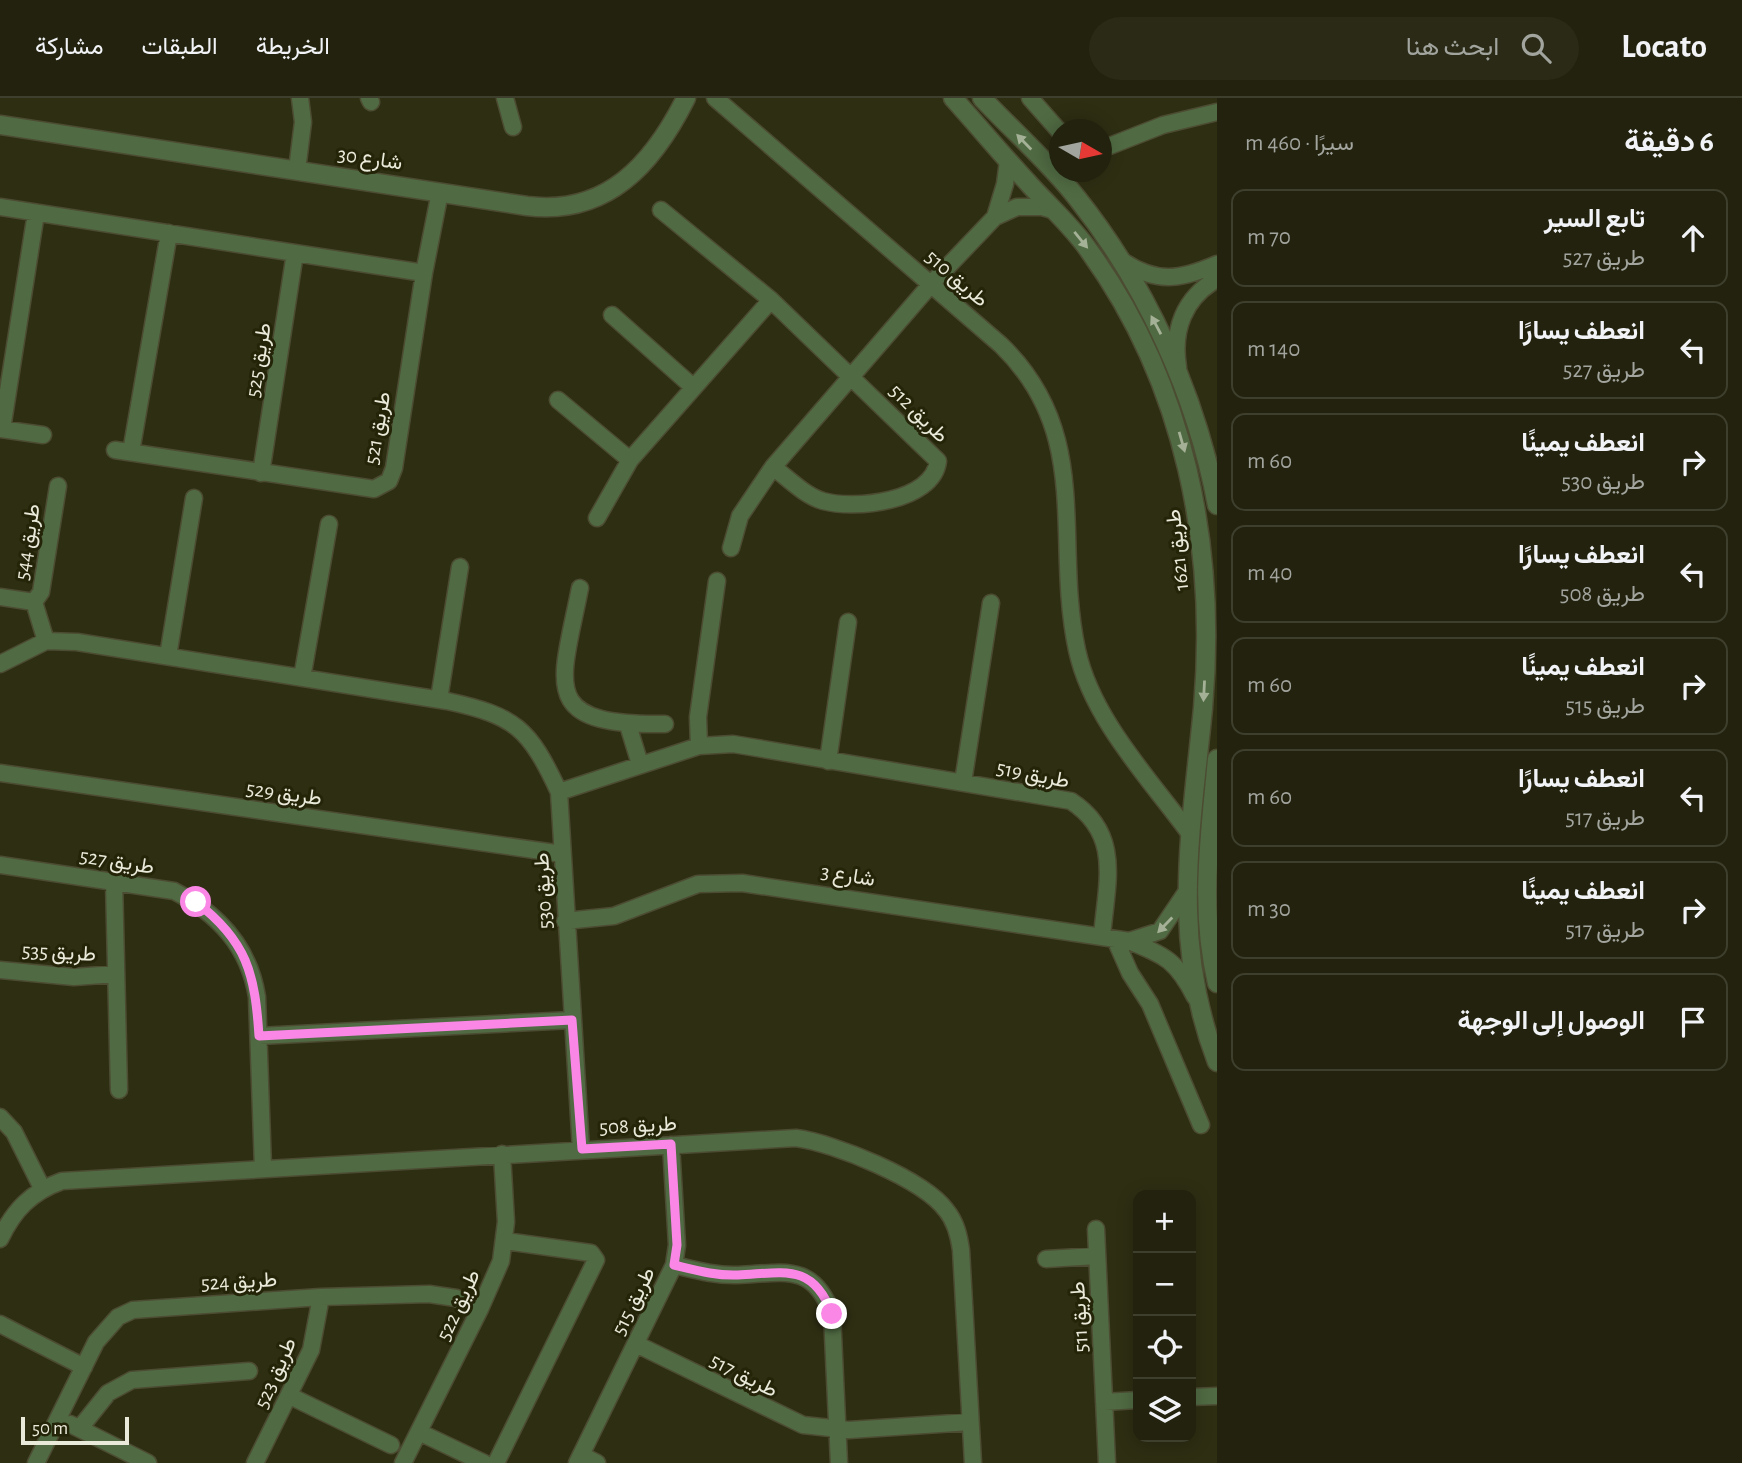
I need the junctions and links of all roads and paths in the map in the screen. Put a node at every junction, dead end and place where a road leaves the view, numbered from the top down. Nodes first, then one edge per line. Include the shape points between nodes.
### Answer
1 (300, 98) edge
2 (505, 98) edge
3 (685, 98) edge
4 (716, 98) edge
5 (953, 98) edge
6 (982, 98) edge
7 (1030, 98) edge
8 (1217, 112) edge
9 (1049, 120) edge
10 (0, 125) edge
11 (513, 127) dead end
12 (1112, 145) edge
13 (1008, 161) junction
14 (297, 170) junction
15 (440, 192) junction
16 (0, 207) edge
17 (661, 210) dead end
18 (1054, 210) junction
19 (36, 213) junction
20 (995, 217) junction
21 (169, 233) junction
22 (295, 253) junction
23 (1118, 258) junction
24 (1217, 264) edge
25 (424, 273) junction
26 (1217, 279) edge
27 (932, 283) junction
28 (771, 300) junction
29 (612, 315) dead end
30 (1180, 376) junction
31 (853, 377) junction
32 (693, 387) junction
33 (558, 400) dead end
34 (1, 429) edge
35 (43, 435) dead end
36 (630, 460) junction
37 (774, 467) junction
38 (261, 472) junction
39 (58, 486) dead end
40 (194, 498) dead end
41 (1217, 505) edge
42 (597, 518) dead end
43 (329, 524) dead end
44 (731, 548) dead end
45 (460, 567) dead end
46 (717, 581) dead end
47 (580, 588) dead end
48 (0, 597) edge
49 (34, 603) junction
50 (990, 603) dead end
51 (848, 622) dead end
52 (46, 641) junction
53 (168, 656) junction
54 (0, 664) edge
55 (302, 678) junction
56 (439, 699) junction
57 (664, 724) dead end
58 (628, 725) junction
59 (699, 746) junction
60 (1217, 759) edge
61 (828, 761) junction
62 (640, 764) junction
63 (0, 773) edge
64 (963, 782) junction
65 (559, 792) junction
66 (1217, 818) edge
67 (1190, 834) junction
68 (1209, 839) junction
69 (562, 854) junction
70 (0, 865) edge
71 (114, 881) junction
72 (1186, 891) junction
73 (565, 921) junction
74 (1115, 939) junction
75 (1188, 945) joint
76 (0, 970) edge
77 (116, 974) junction
78 (1217, 983) edge
79 (1198, 1003) junction
80 (572, 1020) junction
81 (259, 1036) junction
82 (1217, 1062) edge
83 (119, 1090) dead end
84 (0, 1117) edge
85 (1201, 1125) dead end
86 (671, 1144) junction
87 (582, 1149) junction
88 (502, 1154) junction
89 (263, 1168) junction
90 (42, 1188) junction
91 (1096, 1229) dead end
92 (0, 1239) edge
93 (505, 1241) junction
94 (1097, 1256) junction
95 (1046, 1259) dead end
96 (674, 1265) junction
97 (321, 1297) junction
98 (480, 1309) junction
99 (0, 1324) edge
100 (636, 1344) junction
101 (84, 1367) junction
102 (249, 1371) dead end
103 (290, 1396) junction
104 (1217, 1396) edge
105 (1196, 1397) edge
106 (1133, 1400) edge
107 (1104, 1402) junction
108 (59, 1418) junction
109 (971, 1422) junction
110 (80, 1428) junction
111 (837, 1430) junction
112 (419, 1432) junction
113 (391, 1445) dead end
114 (579, 1459) edge
115 (36, 1463) edge
116 (148, 1463) edge
117 (255, 1463) edge
118 (403, 1463) edge
119 (484, 1463) edge
120 (496, 1463) edge
121 (597, 1463) edge
122 (839, 1463) edge
123 (973, 1463) edge
124 (1107, 1463) edge

1 - 14 street via 303,122
2 - 11 street
3 - 15 street, شارع 30 via 653,155 627,179 586,200 544,208
4 - 27 street, طريق 510
5 - 13 street, طريق 1621
23 -> 6 street via 1075,195
7 - 9 street
8 - 12 street via 1163,125
10 - 14 street, شارع 30
13 - 18 street, طريق 1621
13 - 20 street
14 - 15 street, شارع 30
15 - 25 street, طريق 521
16 - 19 street
17 - 28 street, طريق 512
18 - 20 street via 1029,205
18 -> 67 street, طريق 1621 via 1089,250 1120,298 1160,374 1183,443 1204,554 1207,629
19 - 21 street
19 - 34 street
20 - 27 street
21 - 22 street
21 - 38 street, طريق 521 via 123,451
22 - 25 street
22 - 38 street, طريق 525
23 - 24 street via 1153,277 1192,274
30 -> 23 street
25 - 38 street, طريق 521 via 389,481 374,489
26 - 30 street via 1192,298 1179,325
27 - 31 street
27 - 67 street, طريق 510 via 1022,365 1035,385 1056,432 1068,493 1067,550 1077,650 1087,679 1101,712
28 - 31 street, طريق 512
28 - 32 street
29 - 32 street
30 - 41 street
31 - 37 street
31 - 37 street, طريق 512 via 938,461 937,468 922,485 880,502 838,504 810,495
32 - 36 street
33 - 36 street
34 - 35 street
36 - 42 street
37 - 44 street via 740,516
39 - 49 street, طريق 544 via 41,592
40 - 53 street
43 - 55 street
45 - 56 street
46 - 59 street via 698,717
47 - 58 street via 562,678 565,694 580,710
48 - 49 street, طريق 544
49 - 52 street, طريق 544
50 - 64 street, طريق 519
51 - 61 street
52 - 53 street, طريق 530
52 - 54 street, طريق 530
53 - 55 street, طريق 530
55 - 56 street, طريق 530
56 - 65 street, طريق 530 via 506,718 544,759
57 - 58 street
58 - 62 street
59 - 61 street, طريق 519 via 745,745
59 - 62 street, طريق 519
60 - 68 street
61 - 64 street, طريق 519
62 - 65 street, طريق 519
63 - 69 street, طريق 529
64 - 74 street, طريق 519 via 1071,801 1087,812 1107,844
65 - 69 street, طريق 530
66 - 68 street
67 - 72 street, طريق 1621
68 - 78 street via 1206,895 1210,956
69 - 73 street, طريق 530
70 - 71 street, طريق 527
71 - 77 street, طريق 535
71 - 81 street, طريق 527 via 174,891 215,916 244,954 253,977
72 -> 74 street, شارع 3 via 1160,931
72 - 75 street, طريق 1621
73 - 74 street, شارع 3 via 614,916 684,888 727,881
73 - 80 street, طريق 530
74 - 79 street, شارع 3 via 1171,960
74 - 85 street via 1150,1004
75 - 79 street, شارع 3
76 - 77 street, طريق 535 via 74,977
77 - 83 street, طريق 535
79 - 82 street, شارع 3
80 - 81 street
80 - 87 street, طريق 530
81 - 89 street, طريق 527
84 - 90 street via 14,1132
86 - 87 street, طريق 508
86 - 96 street, طريق 515 via 677,1234
86 - 109 street, طريق 508 via 815,1141 852,1154 934,1198 946,1210 959,1237
87 - 88 street, طريق 508
88 - 89 street, طريق 508
88 - 93 street, طريق 522
89 - 90 street, طريق 508 via 82,1178
90 - 92 street, طريق 508 via 23,1203
91 - 94 street, طريق 511
93 - 98 street, طريق 522
93 - 120 street via 591,1253 596,1260
94 - 95 street
94 - 107 street, طريق 511
96 - 100 street, طريق 515
96 - 111 street via 721,1275 797,1273 813,1282 832,1314
97 - 98 street, طريق 524 via 429,1294 456,1298
97 - 101 street, طريق 524 via 133,1310 105,1328
97 - 103 street, طريق 523 via 315,1336
98 - 112 street, طريق 522
99 - 101 street
100 - 111 street, طريق 517 via 786,1420
100 - 114 street, طريق 515
101 - 108 street, طريق 524
102 - 110 street via 132,1380 108,1393
103 - 113 street
103 - 117 street, طريق 523
104 - 105 street
106 - 107 street
107 - 124 street, طريق 511
108 - 110 street
108 - 115 street, طريق 524
109 - 111 street, طريق 517
109 - 123 street, طريق 508
110 - 116 street
111 - 122 street
112 - 118 street, طريق 522
112 - 119 street
114 - 121 street

